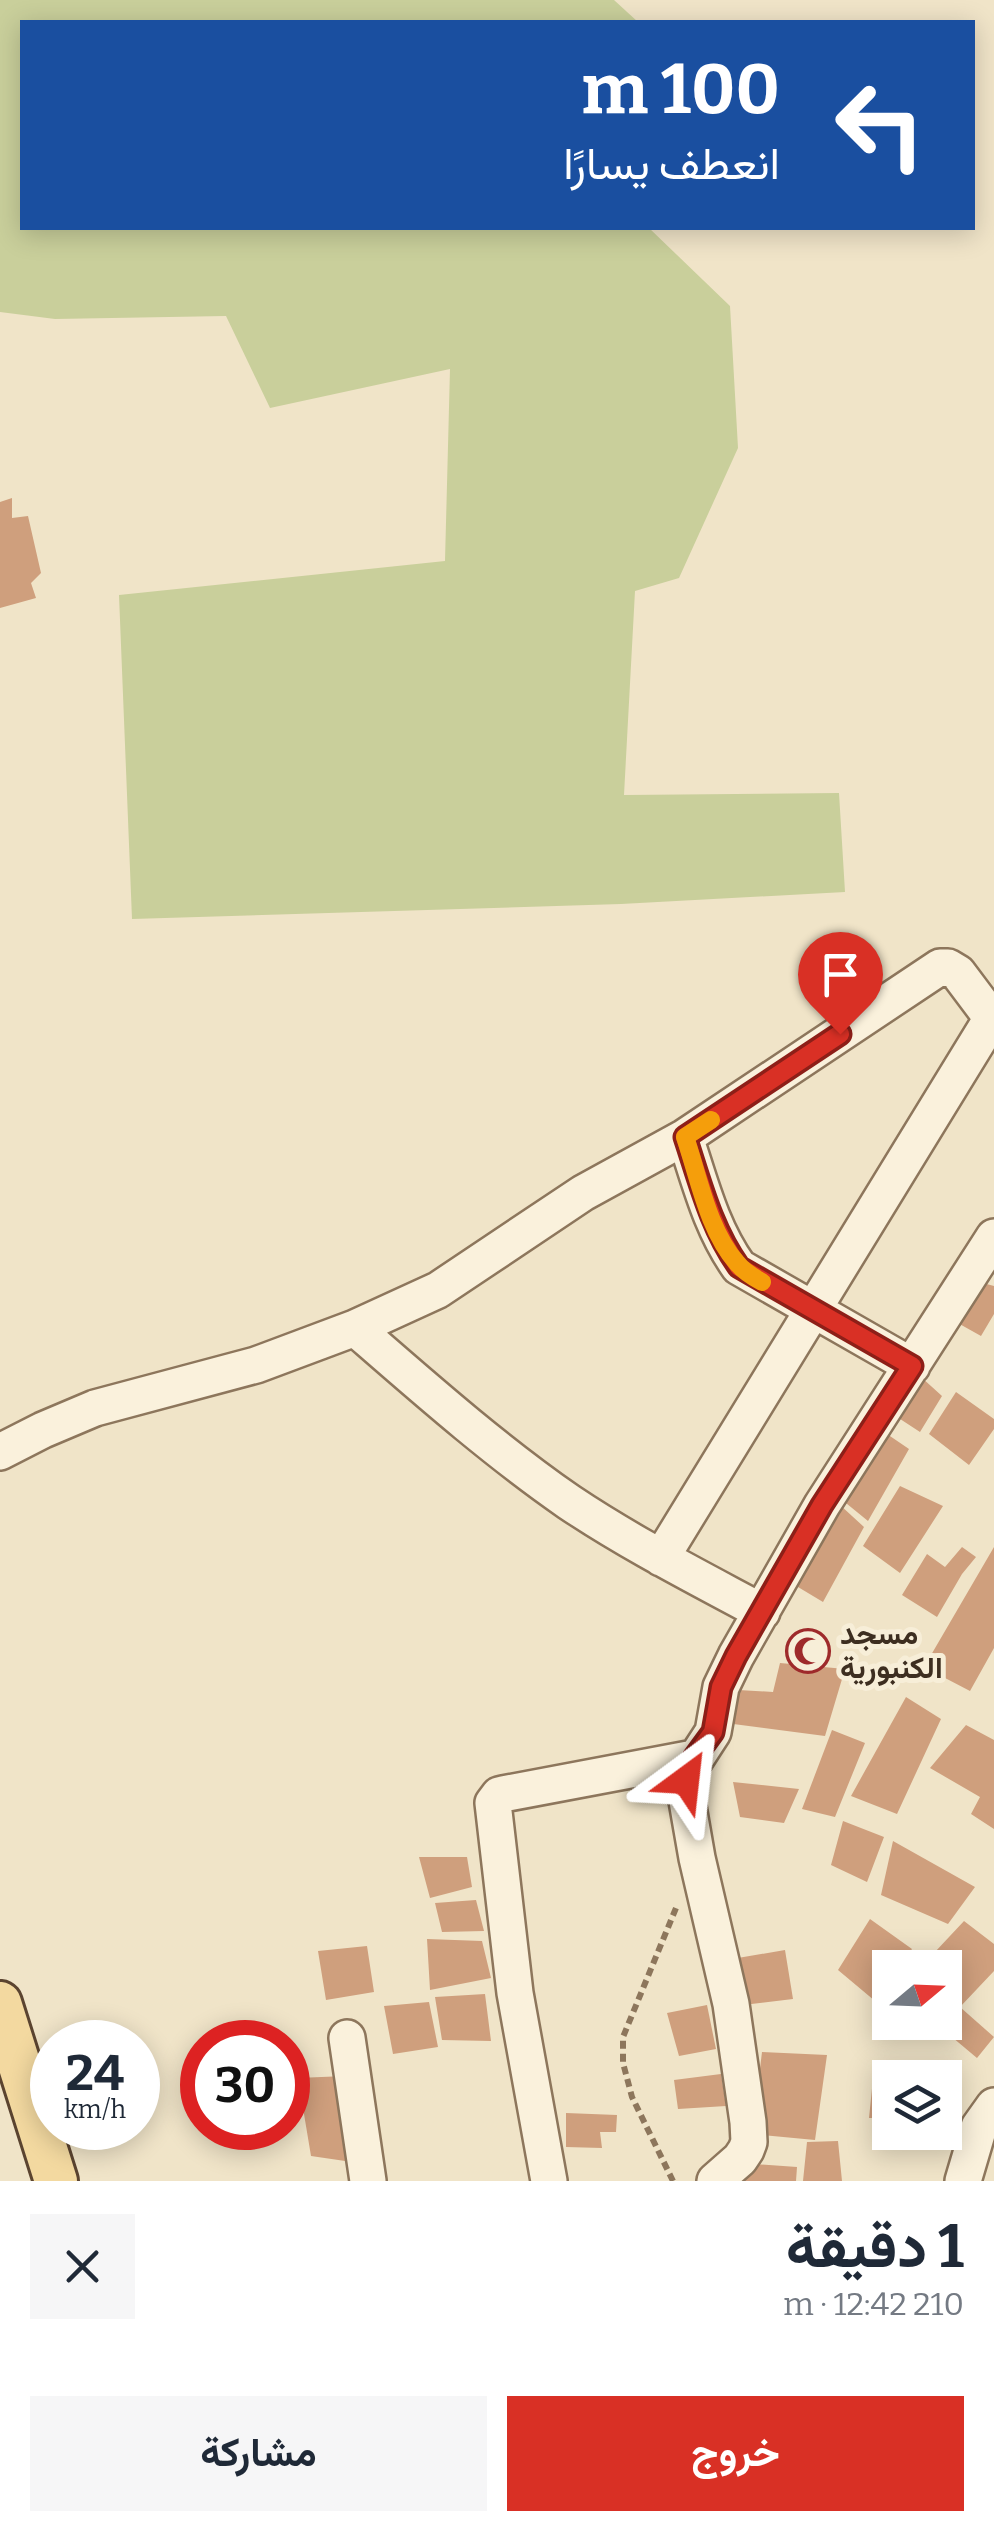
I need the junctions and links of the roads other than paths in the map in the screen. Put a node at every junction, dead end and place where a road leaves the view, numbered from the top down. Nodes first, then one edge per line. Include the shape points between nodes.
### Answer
1 (993, 1019) edge
2 (685, 1137) junction
3 (994, 1237) edge
4 (814, 1308) junction
5 (356, 1328) junction
6 (912, 1366) junction
7 (0, 1452) edge
8 (662, 1558) junction
9 (762, 1612) junction
10 (694, 1758) junction
11 (0, 2003) edge
12 (348, 2038) dead end
13 (994, 2106) edge
14 (56, 2181) edge
15 (368, 2181) edge
16 (549, 2181) edge
17 (715, 2181) edge
18 (963, 2181) edge

1 - 2 street via 958,974 940,967
1 - 4 street
2 - 4 street via 716,1228 739,1267
2 - 5 street via 583,1193 438,1290
3 - 6 street
4 - 6 street
4 - 8 street
5 - 7 street via 256,1365 96,1408
5 - 8 street via 570,1502
6 - 9 street
8 - 9 street
9 - 10 street via 724,1678 713,1732
10 - 16 street via 498,1795 493,1803 516,1993
10 - 17 street via 686,1795 731,2004 749,2132 740,2159
11 - 14 main road
12 - 15 street
13 - 18 street via 978,2127

